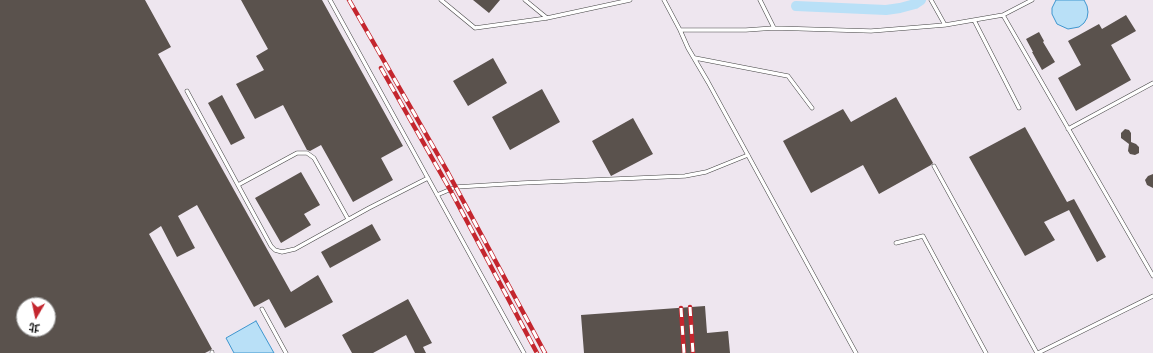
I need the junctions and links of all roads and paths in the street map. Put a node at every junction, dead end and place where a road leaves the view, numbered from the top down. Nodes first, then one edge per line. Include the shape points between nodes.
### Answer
1 (330, 0) edge
2 (441, 0) edge
3 (525, 0) edge
4 (630, 0) edge
5 (664, 0) edge
6 (760, 0) edge
7 (931, 0) edge
8 (1032, 0) edge
9 (1003, 15) junction
10 (547, 18) junction
11 (974, 20) junction
12 (945, 25) junction
13 (774, 28) junction
14 (680, 30) junction
15 (695, 58) junction
16 (1153, 83) edge
17 (186, 91) dead end
18 (812, 108) dead end
19 (1019, 108) dead end
20 (1068, 129) junction
21 (748, 155) junction
22 (934, 166) dead end
23 (428, 178) junction
24 (238, 185) junction
25 (438, 195) junction
26 (348, 219) junction
27 (896, 242) dead end
28 (1153, 276) edge
29 (1153, 296) edge
30 (262, 309) dead end
31 (286, 353) edge
32 (524, 353) edge
33 (856, 353) edge
34 (986, 353) edge
35 (1038, 353) edge

1 - 23 lane
2 - 10 lane via 475,28
3 - 10 lane
4 - 10 lane
5 - 14 lane
6 - 13 lane
7 - 12 lane
8 - 9 lane
9 - 11 lane
9 - 20 lane
11 - 12 lane
11 - 19 lane
12 - 13 lane via 871,31
13 - 14 lane
14 - 15 lane
15 - 18 lane via 788,76
15 - 21 lane
16 - 20 lane
17 - 24 lane
20 - 28 lane
21 - 25 lane via 706,172 685,176 464,187
21 - 33 lane
22 - 35 lane
23 - 25 lane
23 - 26 lane
24 - 26 lane via 297,153 307,152 314,158
24 - 26 lane via 271,246 282,252 295,249
25 - 32 lane
27 - 34 lane via 923,236
29 - 35 lane
30 - 31 lane

